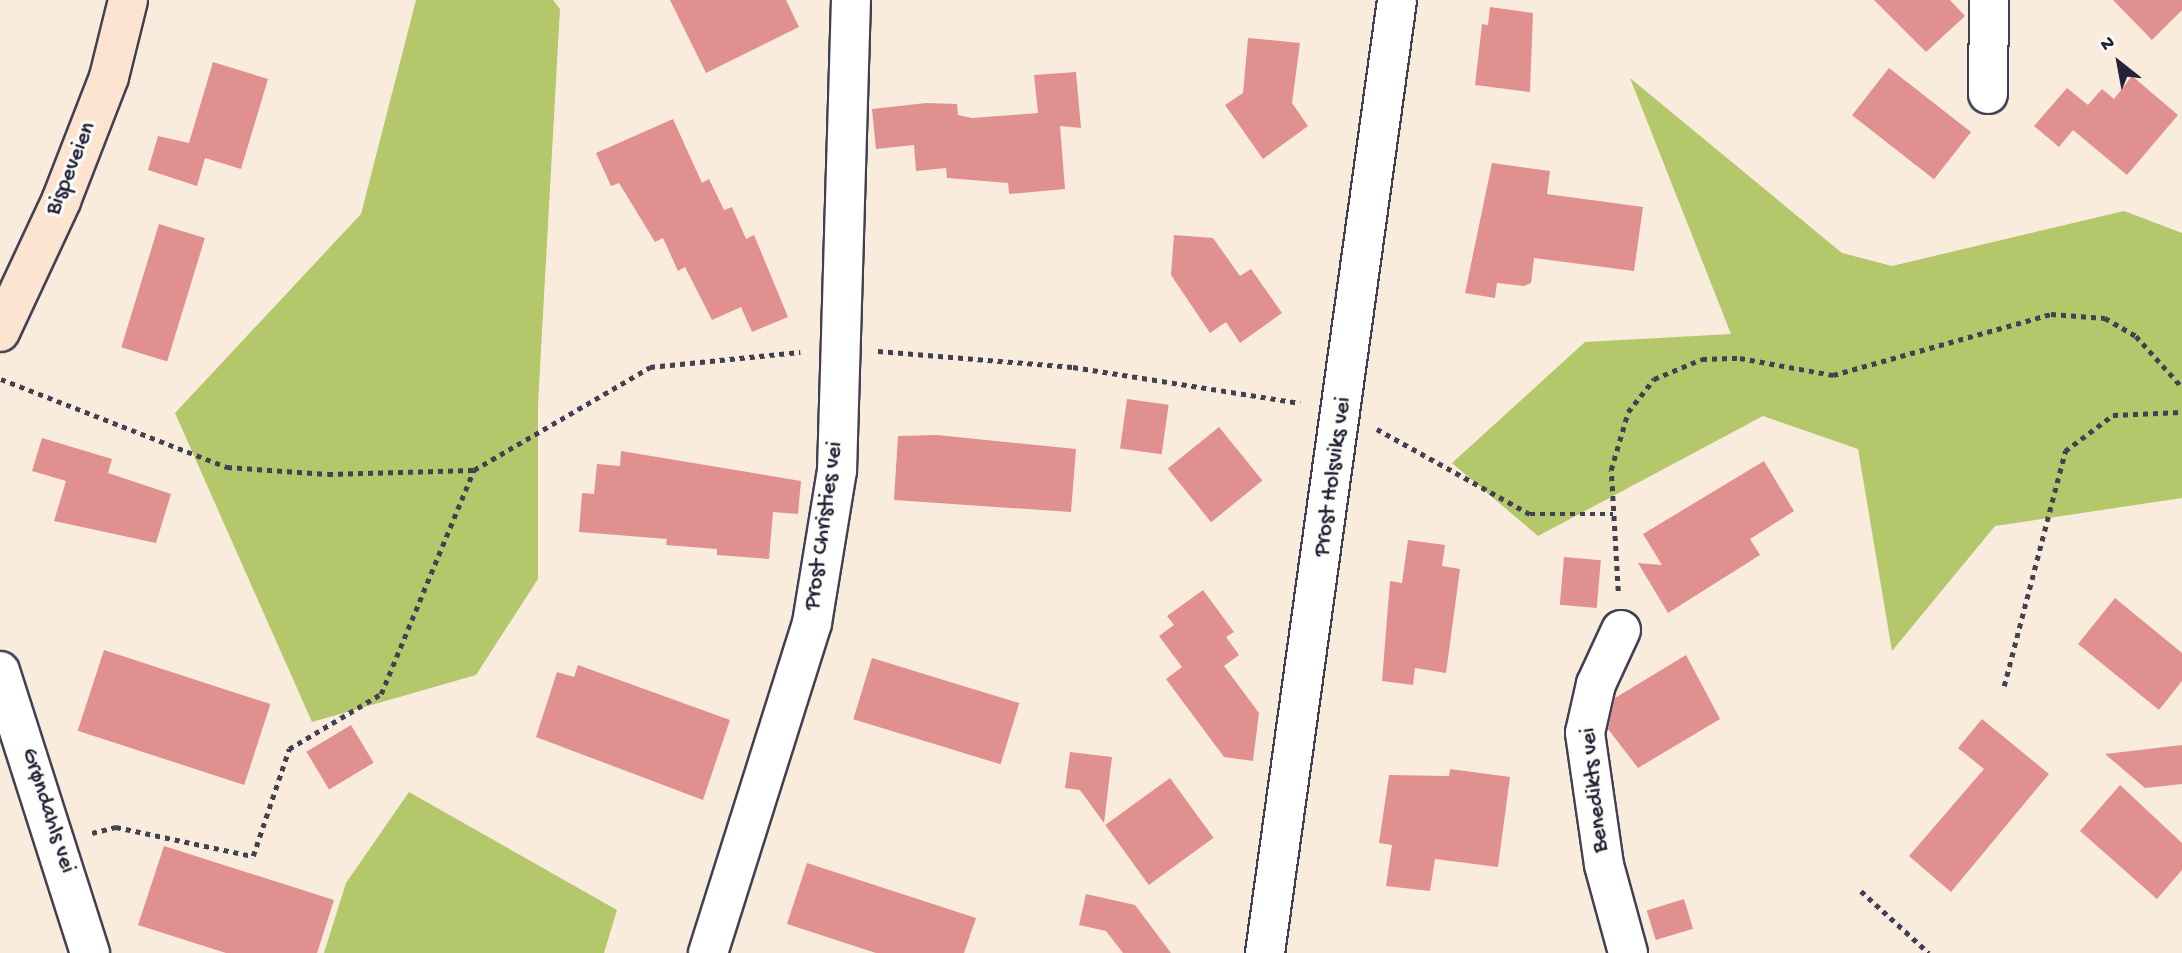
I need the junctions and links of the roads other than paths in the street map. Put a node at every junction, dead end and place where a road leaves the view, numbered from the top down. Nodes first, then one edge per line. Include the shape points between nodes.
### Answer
1 (128, 0) edge
2 (851, 0) edge
3 (1396, 0) edge
4 (1989, 0) edge
5 (1989, 94) dead end
6 (0, 332) edge
7 (1621, 630) road end
8 (0, 671) edge
9 (90, 953) edge
10 (708, 953) edge
11 (1265, 953) edge
12 (1628, 953) edge

1 - 6 street, Bispeveien via 109,77 66,189
2 - 10 street, Prost Christies vei via 837,471 812,624
3 - 11 street, Prost Holsviks vei
4 - 5 street
7 - 12 street, Benedikts vei via 1596,684 1585,733 1604,865
8 - 9 street, Grøndahls vei

